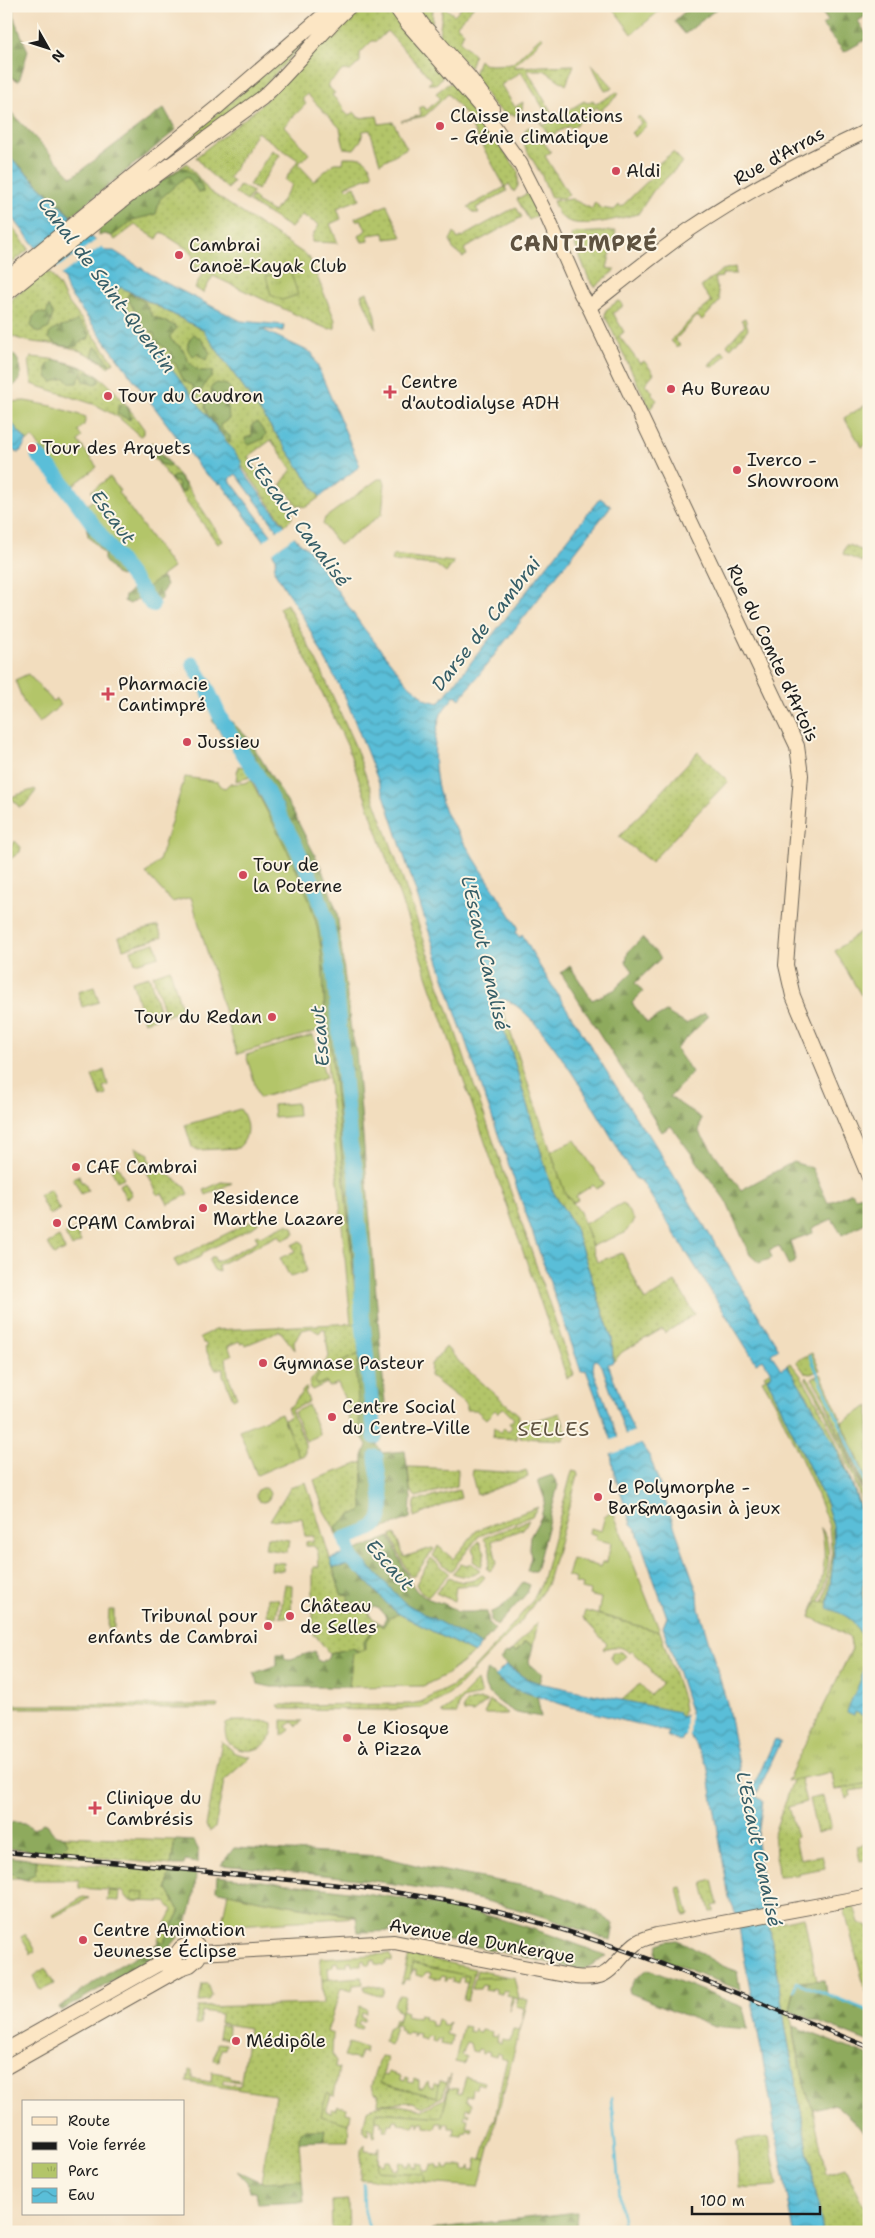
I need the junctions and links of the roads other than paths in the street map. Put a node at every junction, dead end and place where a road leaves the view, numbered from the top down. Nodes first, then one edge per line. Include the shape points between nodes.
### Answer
1 (334, 6) edge
2 (350, 6) edge
3 (395, 6) edge
4 (410, 6) edge
5 (869, 123) edge
6 (869, 130) edge
7 (847, 140) junction
8 (128, 188) junction
9 (7, 288) edge
10 (589, 306) junction
11 (869, 1177) edge
12 (869, 1896) edge
13 (178, 1963) junction
14 (6, 2050) edge
15 (6, 2067) edge

1 - 8 main road
2 - 8 main road via 262,98
3 - 10 main road via 479,105 520,163
4 - 10 main road via 479,90 538,177 588,290
5 - 7 main road, Rue d'Arras
6 - 7 main road, Rue d'Arras
7 - 10 main road, Rue d'Arras via 730,204 676,239
8 - 9 main road
10 - 11 main road, Rue du Comte d'Artois via 797,746 801,775 788,973 794,996
12 - 13 main road, Avenue de Dunkerque via 658,1935 634,1945 607,1973 598,1977 575,1976 394,1942 199,1953 193,1942 181,1948
13 - 14 main road, Avenue de Dunkerque via 157,1965
13 - 15 main road, Avenue de Dunkerque

